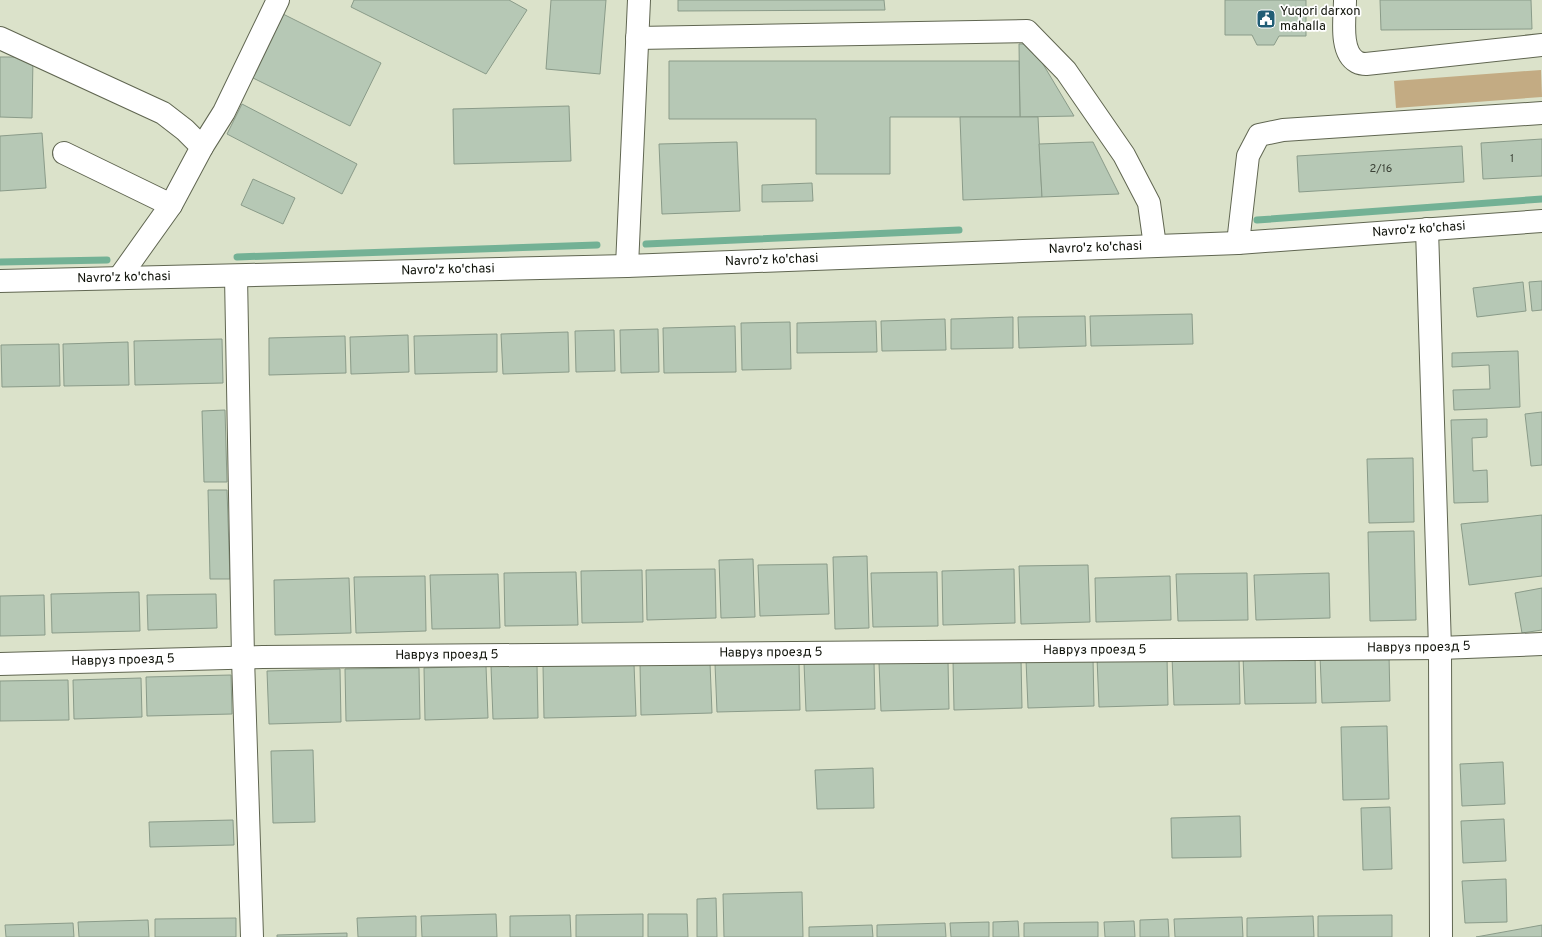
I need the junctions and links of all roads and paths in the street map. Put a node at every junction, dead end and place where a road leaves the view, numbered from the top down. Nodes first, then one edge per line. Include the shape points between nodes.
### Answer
1 (278, 0) edge
2 (639, 0) edge
3 (1345, 0) edge
4 (0, 38) edge
5 (637, 38) junction
6 (1542, 45) edge
7 (1542, 113) edge
8 (202, 147) junction
9 (64, 153) dead end
10 (171, 206) junction
11 (1542, 221) edge
12 (1427, 229) junction
13 (1238, 243) junction
14 (1155, 246) junction
15 (627, 266) junction
16 (236, 276) junction
17 (119, 278) junction
18 (0, 281) edge
19 (1542, 644) edge
20 (1440, 648) junction
21 (243, 658) junction
22 (0, 664) edge
23 (252, 937) edge
24 (1441, 937) edge

1 - 8 street via 224,112
2 - 5 street
3 - 6 street via 1346,47 1351,57 1361,63
4 - 8 street via 163,113
5 - 14 street via 1027,31 1066,71 1124,155 1149,202
5 - 15 street
7 - 13 street via 1283,130 1259,135 1248,156
8 - 10 street
9 - 10 street
10 - 17 street
11 - 12 street, Navro'z ko'chasi
12 - 13 street, Navro'z ko'chasi
12 - 20 street
13 - 14 street, Navro'z ko'chasi
14 - 15 street, Navro'z ko'chasi
15 - 16 street, Navro'z ko'chasi
16 - 17 street, Navro'z ko'chasi
16 - 21 street
17 - 18 street, Navro'z ko'chasi
19 - 20 street, Навруз проезд 5
20 - 21 street, Навруз проезд 5
20 - 24 street
21 - 22 street, Навруз проезд 5
21 - 23 street

